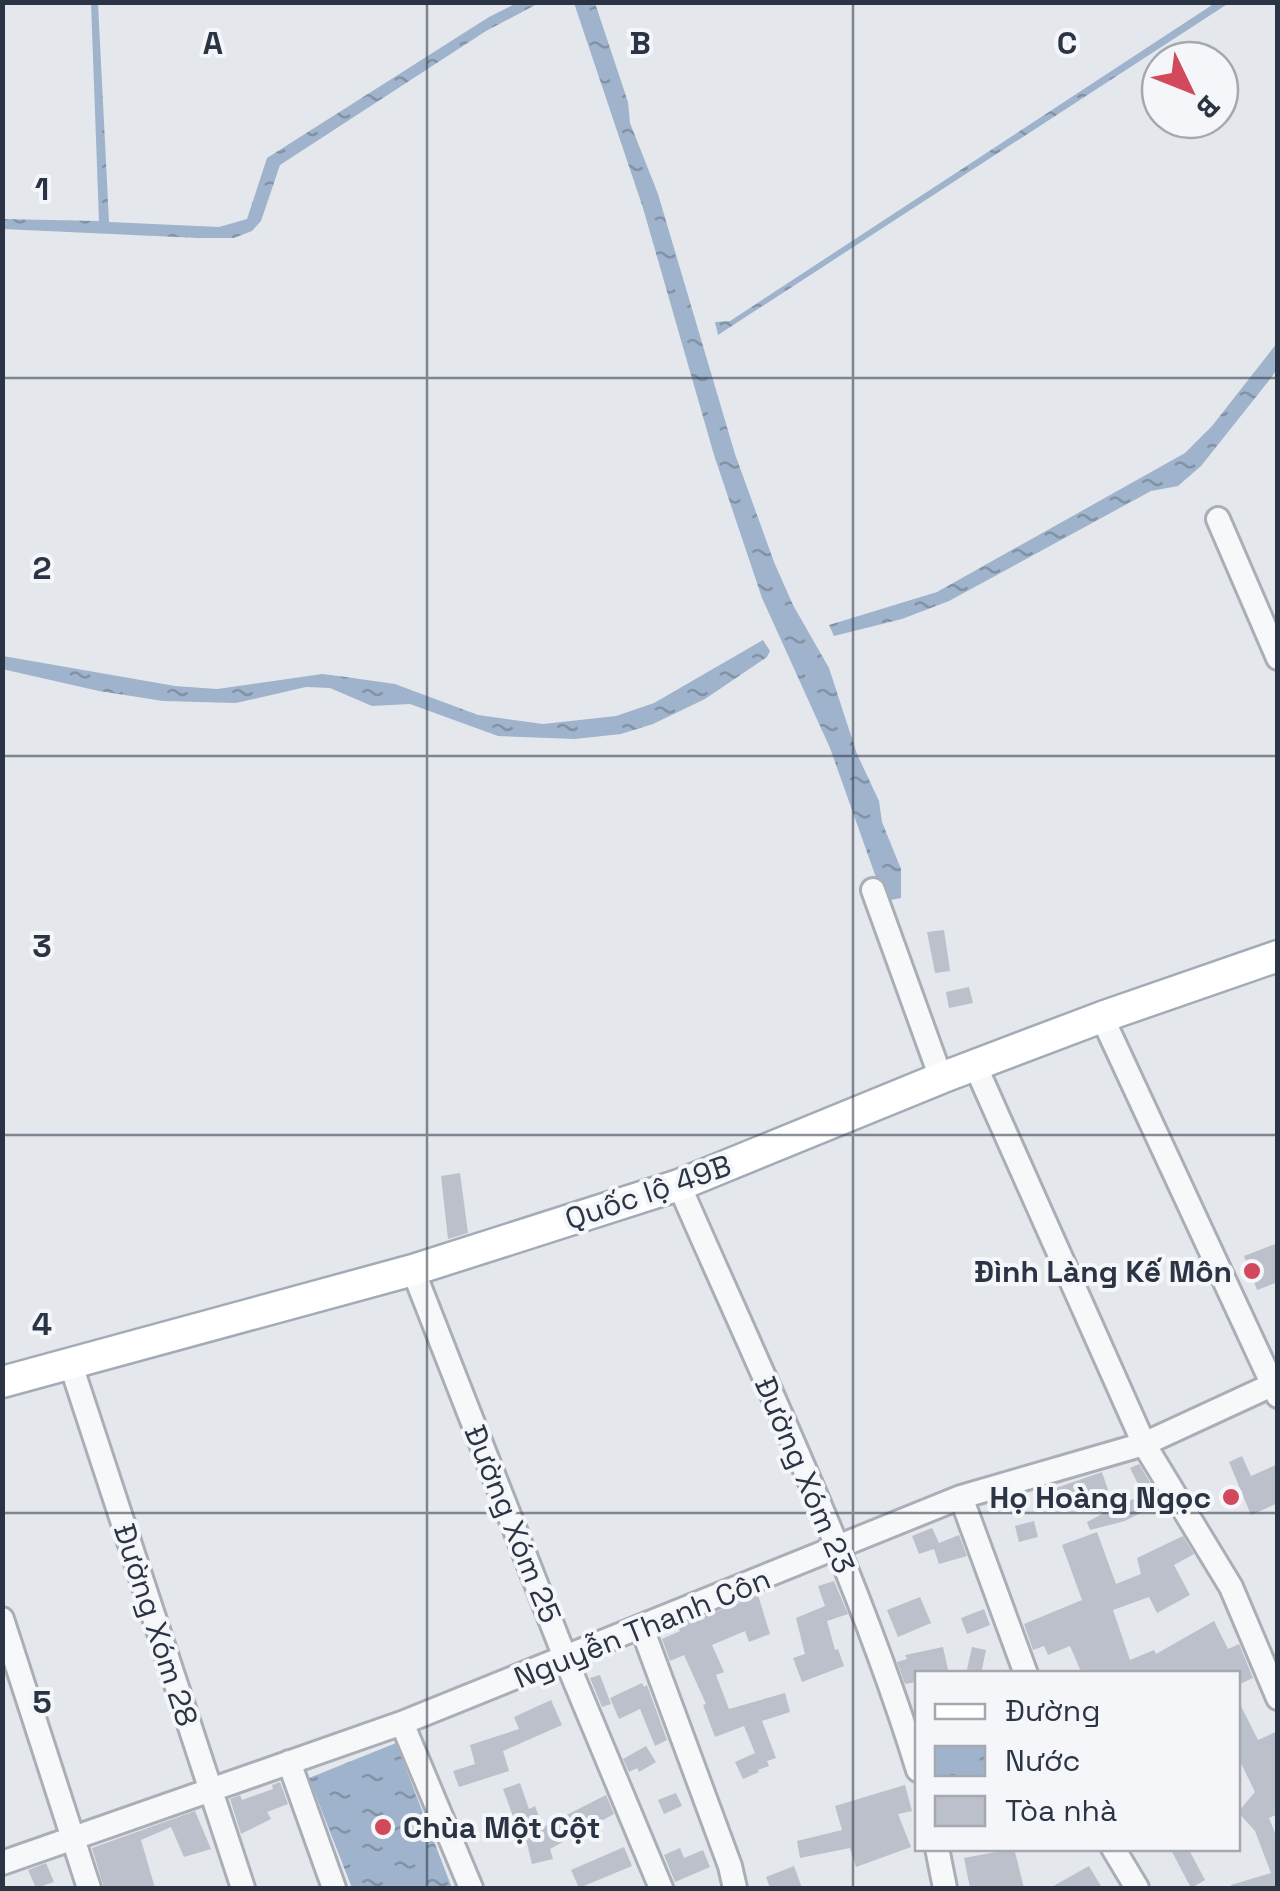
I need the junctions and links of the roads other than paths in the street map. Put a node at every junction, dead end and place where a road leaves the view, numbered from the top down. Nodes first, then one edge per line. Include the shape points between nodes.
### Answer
1 (1218, 519) dead end
2 (1278, 658) edge
3 (873, 890) dead end
4 (1278, 956) edge
5 (1102, 1016) junction
6 (975, 1065) junction
7 (941, 1078) junction
8 (680, 1185) junction
9 (413, 1270) junction
10 (70, 1362) junction
11 (2, 1382) edge
12 (1276, 1389) edge
13 (1144, 1444) junction
14 (961, 1497) junction
15 (838, 1548) junction
16 (2, 1619) edge
17 (642, 1628) junction
18 (566, 1660) junction
19 (1025, 1671) edge
20 (1278, 1698) edge
21 (402, 1723) junction
22 (915, 1760) edge
23 (289, 1762) junction
24 (210, 1788) junction
25 (73, 1836) junction
26 (938, 1851) edge
27 (1115, 1851) edge
28 (2, 1862) edge
29 (89, 1888) edge
30 (243, 1888) edge
31 (334, 1888) edge
32 (471, 1888) edge
33 (661, 1888) edge
34 (736, 1888) edge
35 (945, 1888) edge
36 (1137, 1888) edge

1 - 2 street
3 - 7 street
4 - 5 main road, Quốc lộ 49B
5 - 6 main road, Quốc lộ 49B
5 - 12 street
6 - 7 main road, Quốc lộ 49B
6 - 13 street
7 - 8 main road, Quốc lộ 49B
8 - 9 main road, Quốc lộ 49B
8 - 15 street, Đường Xóm 23
9 - 10 main road, Quốc lộ 49B
9 - 18 street, Đường Xóm 25
10 - 11 main road, Quốc lộ 49B
10 - 24 street, Đường Xóm 28
12 - 13 street, Nguyễn Thanh Côn
13 - 14 street, Nguyễn Thanh Côn
13 - 20 street via 1231,1587
14 - 15 street, Nguyễn Thanh Côn
14 - 19 street
15 - 17 street, Nguyễn Thanh Côn
15 - 22 street, Đường Xóm 23
16 - 25 street
17 - 18 street, Nguyễn Thanh Côn
17 - 34 street
18 - 21 street, Nguyễn Thanh Côn
18 - 33 street, Đường Xóm 25
21 - 23 street, Nguyễn Thanh Côn
21 - 32 street
23 - 24 street, Nguyễn Thanh Côn
23 - 31 street
24 - 25 street, Nguyễn Thanh Côn
24 - 30 street, Đường Xóm 28
25 - 28 street, Nguyễn Thanh Côn
25 - 29 street
26 - 35 street
27 - 36 street

